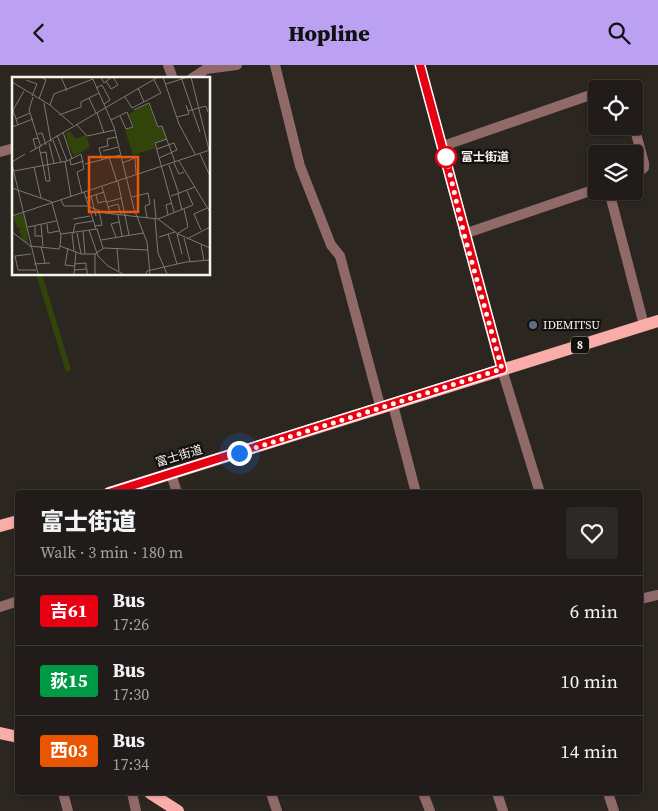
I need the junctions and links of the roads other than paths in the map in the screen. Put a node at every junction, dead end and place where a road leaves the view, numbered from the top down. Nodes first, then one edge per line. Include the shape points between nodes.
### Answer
1 (168, 65) edge
2 (237, 65) edge
3 (275, 65) edge
4 (420, 65) edge
5 (172, 77) edge
6 (194, 77) edge
7 (588, 96) edge
8 (443, 146) junction
9 (588, 192) edge
10 (611, 200) edge
11 (464, 234) junction
12 (658, 321) edge
13 (644, 325) junction
14 (502, 369) junction
15 (387, 407) junction
16 (171, 473) junction
17 (118, 490) edge
18 (176, 490) edge
19 (415, 490) edge
20 (539, 490) edge
21 (15, 522) edge
22 (0, 527) edge
23 (658, 595) edge
24 (643, 598) edge
25 (15, 603) edge
26 (0, 607) edge
27 (0, 733) edge
28 (15, 736) edge
29 (64, 795) edge
30 (132, 795) edge
31 (153, 795) edge
32 (272, 795) edge
33 (424, 795) edge
34 (498, 795) edge
35 (609, 795) edge
36 (68, 811) edge
37 (136, 811) edge
38 (178, 811) edge
39 (277, 811) edge
40 (430, 811) edge
41 (503, 811) edge
42 (614, 811) edge

1 - 5 street
2 - 6 street via 206,69
3 - 15 street via 300,166 331,245 341,260
4 - 8 street
7 - 8 street
8 - 11 street
9 - 11 street
10 - 13 street
11 - 14 street
12 - 13 main road, 富士街道 / 8
13 - 14 main road, 富士街道 / 8
14 - 15 main road, 富士街道 / 8
14 - 20 street
15 - 16 main road, 富士街道 / 8
15 - 19 street
16 - 17 main road, 富士街道 / 8
16 - 18 street
21 - 22 main road
23 - 24 street
25 - 26 street
27 - 28 main road
29 - 36 street
30 - 37 street
31 - 38 main road
32 - 39 street
33 - 40 street
34 - 41 street
35 - 42 street

